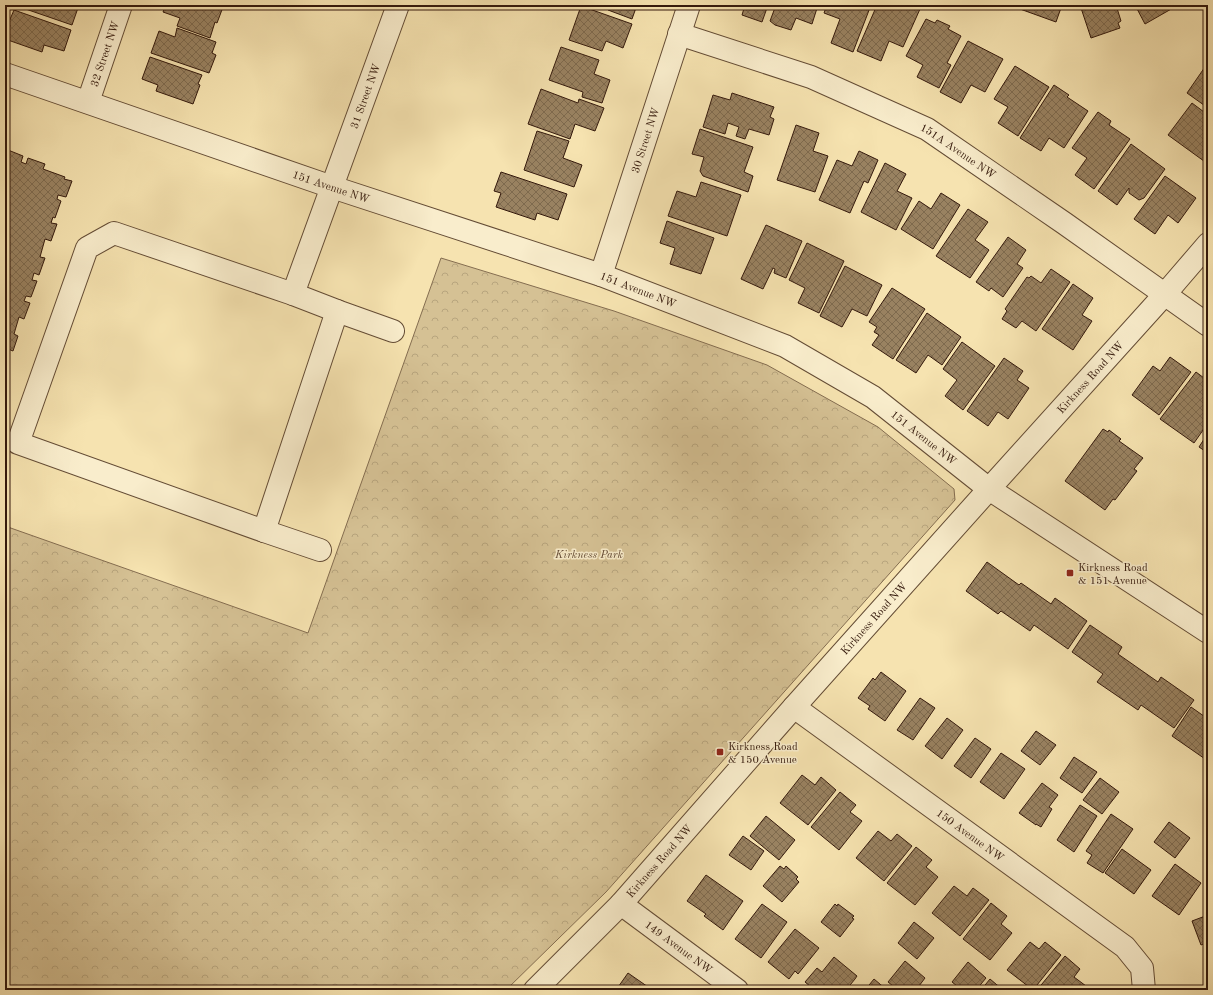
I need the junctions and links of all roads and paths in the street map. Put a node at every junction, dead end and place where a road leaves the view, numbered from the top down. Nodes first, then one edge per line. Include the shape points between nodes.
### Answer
1 (121, 5) edge
2 (398, 5) edge
3 (689, 5) edge
4 (679, 34) junction
5 (5, 74) edge
6 (88, 102) junction
7 (332, 187) junction
8 (1208, 244) edge
9 (601, 275) junction
10 (293, 294) junction
11 (1165, 294) junction
12 (336, 311) junction
13 (1208, 325) edge
14 (393, 332) dead end
15 (989, 489) junction
16 (264, 530) junction
17 (320, 550) dead end
18 (1208, 632) edge
19 (794, 707) junction
20 (621, 904) junction
21 (535, 990) edge
22 (737, 990) edge
23 (1144, 990) edge

1 - 6 street, 32 Street NW
2 - 7 street, 31 Street NW
3 - 4 street, 30 Street NW
4 - 9 street, 30 Street NW
4 - 11 street, 151A Avenue NW via 811,77 927,129
5 - 6 street, 151 Avenue NW
6 - 7 street, 151 Avenue NW
7 - 9 street, 151 Avenue NW
7 - 10 street, 31 Street NW
8 - 11 street, Kirkness Road NW
9 - 15 street, 151 Avenue NW via 785,346 873,397
10 - 12 street
10 - 16 street via 114,233 87,248 18,443
11 - 13 street, 151A Avenue NW
11 - 15 street, Kirkness Road NW
12 - 14 street
12 - 16 street
15 - 18 street, 151 Avenue NW
15 - 19 street, Kirkness Road NW
16 - 17 street
19 - 20 street, Kirkness Road NW
19 - 23 street, 150 Avenue NW via 1125,947 1142,968
20 - 21 street, Kirkness Road NW
20 - 22 street, 149 Avenue NW

